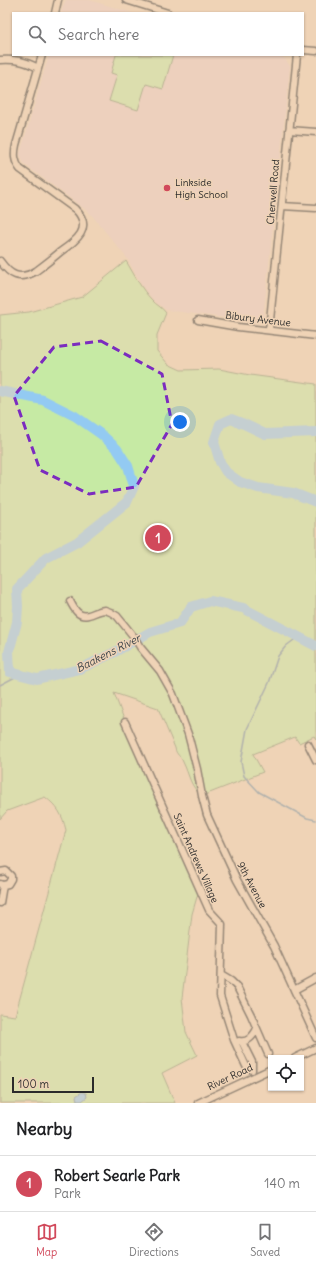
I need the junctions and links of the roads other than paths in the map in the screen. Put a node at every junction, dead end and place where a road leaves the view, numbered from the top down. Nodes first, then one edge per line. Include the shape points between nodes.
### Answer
1 (58, 0) edge
2 (126, 0) edge
3 (55, 12) edge
4 (165, 12) edge
5 (304, 50) edge
6 (316, 51) edge
7 (42, 56) edge
8 (297, 56) edge
9 (0, 60) edge
10 (38, 68) junction
11 (289, 130) junction
12 (316, 132) edge
13 (282, 206) junction
14 (316, 208) edge
15 (0, 261) edge
16 (198, 320) dead end
17 (269, 330) junction
18 (316, 336) edge
19 (70, 601) dead end
20 (125, 722) dead end
21 (308, 744) dead end
22 (316, 760) edge
23 (0, 872) edge
24 (2, 884) edge
25 (0, 903) edge
26 (220, 974) junction
27 (316, 978) edge
28 (294, 990) junction
29 (257, 1029) junction
30 (316, 1038) edge
31 (234, 1040) junction
32 (242, 1042) junction
33 (316, 1048) edge
34 (268, 1054) dead end
35 (301, 1055) edge
36 (251, 1068) junction
37 (268, 1070) edge
38 (255, 1076) junction
39 (198, 1103) edge

1 - 3 street
2 - 4 street
5 - 6 street
7 - 10 street
8 - 11 street, Cherwell Road
9 - 10 street via 19,60
10 - 15 street via 15,149 15,160 20,168 82,216 83,230 77,240 28,275 12,274
11 - 12 street
11 - 13 street, Cherwell Road
13 - 14 street
13 - 17 street, Cherwell Road
16 - 17 street, Bibury Avenue
17 - 18 street, Bibury Avenue
19 - 28 street, 9th Avenue via 81,615 86,616 104,610 120,618 164,678 188,734 210,821 237,880 274,946
20 - 26 street, Saint Andrews Village via 209,910 222,924
21 - 22 street
23 - 24 street via 6,871 11,876 10,882
24 - 25 street
26 - 29 street via 237,987
26 - 31 street, Saint Andrews Village via 220,996
27 - 28 street
28 - 30 street, 9th Avenue
29 - 32 street via 252,1038
29 - 34 street
31 - 32 street
31 - 36 street, Saint Andrews Village via 246,1066
32 - 36 street, Saint Andrews Village via 252,1062
33 - 35 street
36 - 38 street, Saint Andrews Village
37 - 38 street, River Road
38 - 39 street, River Road

